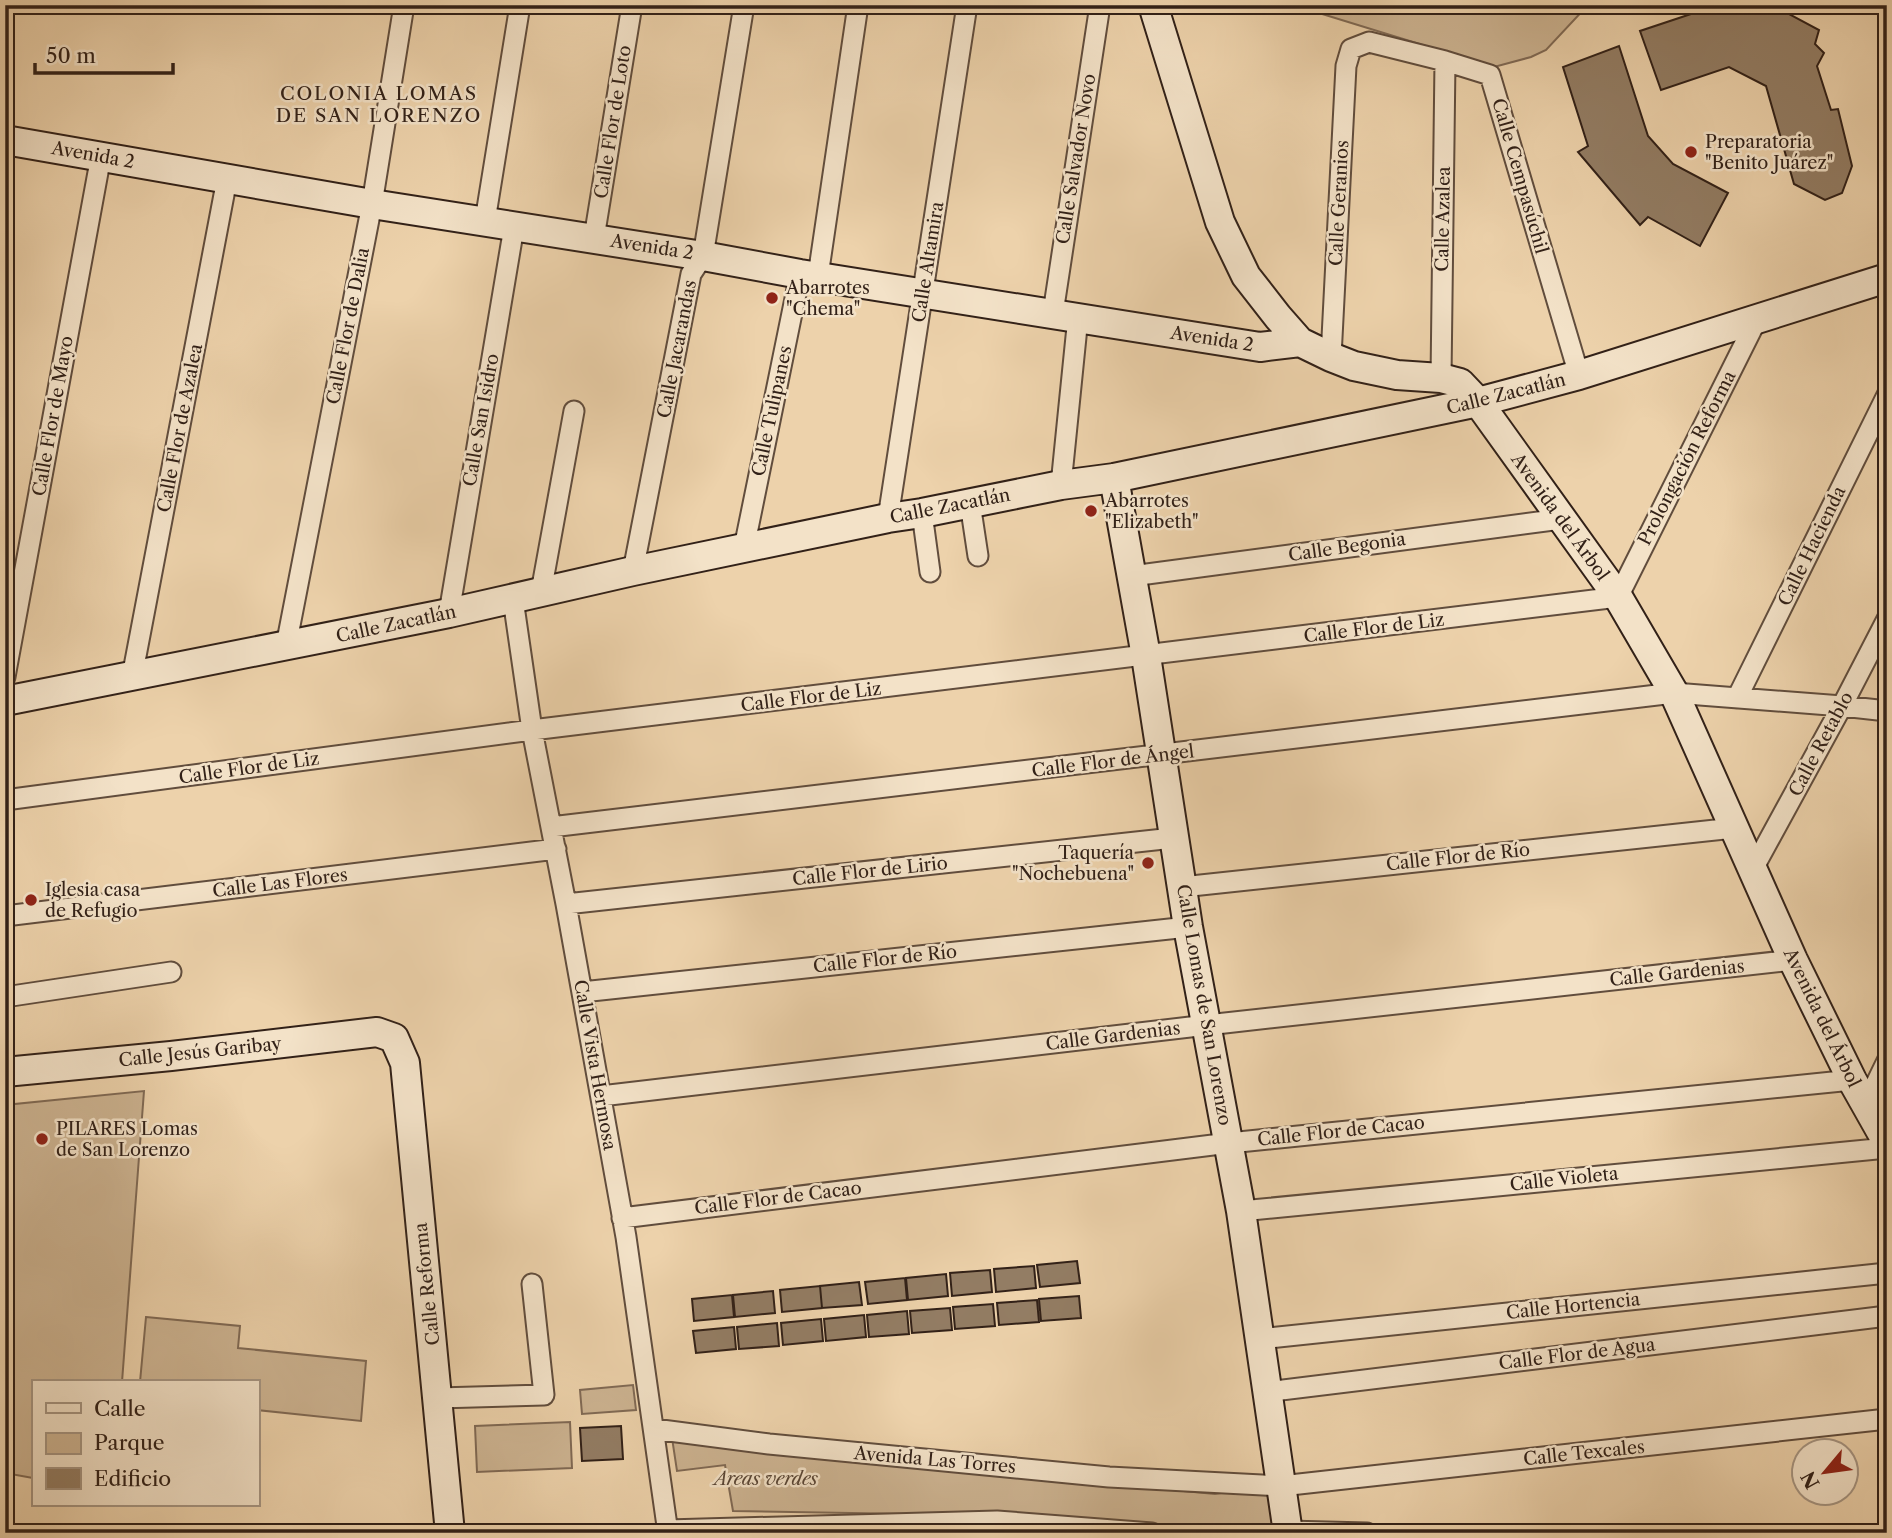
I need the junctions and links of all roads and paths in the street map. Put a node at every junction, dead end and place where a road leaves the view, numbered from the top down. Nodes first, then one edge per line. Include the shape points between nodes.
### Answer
1 (404, 5) edge
2 (520, 5) edge
3 (632, 5) edge
4 (744, 5) edge
5 (858, 5) edge
6 (967, 5) edge
7 (1100, 5) edge
8 (1153, 5) edge
9 (1351, 49) joint
10 (1446, 61) junction
11 (5, 141) edge
12 (101, 156) junction
13 (227, 179) junction
14 (372, 204) junction
15 (485, 221) junction
16 (514, 227) junction
17 (594, 238) junction
18 (703, 256) junction
19 (809, 275) junction
20 (1887, 278) edge
21 (923, 293) junction
22 (1066, 315) junction
23 (1757, 319) junction
24 (1300, 342) junction
25 (1331, 357) junction
26 (1578, 376) junction
27 (1441, 378) junction
28 (1887, 395) edge
29 (1478, 402) junction
30 (574, 411) dead end
31 (1114, 478) junction
32 (1061, 485) junction
33 (970, 503) junction
34 (922, 513) junction
35 (888, 518) junction
36 (1561, 519) junction
37 (744, 548) junction
38 (978, 556) dead end
39 (633, 571) junction
40 (930, 572) dead end
41 (1132, 576) junction
42 (541, 592) junction
43 (1618, 597) junction
44 (513, 599) junction
45 (449, 613) junction
46 (1887, 619) edge
47 (286, 646) junction
48 (1146, 656) junction
49 (5, 677) edge
50 (132, 677) junction
51 (1674, 693) junction
52 (1737, 698) junction
53 (5, 701) edge
54 (1842, 706) junction
55 (1887, 711) edge
56 (532, 730) junction
57 (1162, 755) junction
58 (5, 800) edge
59 (551, 827) junction
60 (1734, 828) junction
61 (1173, 838) junction
62 (556, 849) junction
63 (1753, 869) junction
64 (1182, 887) junction
65 (566, 904) junction
66 (5, 916) edge
67 (1188, 927) junction
68 (1793, 960) junction
69 (171, 972) dead end
70 (582, 992) junction
71 (5, 997) edge
72 (1207, 1025) junction
73 (394, 1038) joint
74 (1887, 1061) edge
75 (5, 1072) edge
76 (1859, 1092) junction
77 (601, 1096) junction
78 (1887, 1142) edge
79 (1229, 1143) junction
80 (1887, 1148) edge
81 (1241, 1211) junction
82 (622, 1218) junction
83 (1887, 1273) edge
84 (532, 1284) dead end
85 (1887, 1316) edge
86 (1259, 1339) junction
87 (1266, 1392) junction
88 (438, 1398) junction
89 (1887, 1419) edge
90 (654, 1429) junction
91 (1217, 1484) joint
92 (1281, 1486) junction
93 (667, 1531) edge
94 (1287, 1532) edge
95 (450, 1533) edge
96 (1153, 1533) edge
97 (1363, 1533) edge

1 - 14 street, Calle Flor de Dalia
2 - 15 street
3 - 17 street, Calle Flor de Loto
4 - 18 street, Calle Jacarandas
5 - 19 street, Calle Tulipanes
6 - 21 street, Calle Altamira
7 - 22 street, Calle Salvador Novo
8 - 24 street, Avenida del Árbol via 1220,222 1246,276
9 - 10 street, Calle Cempasúchil via 1369,41
9 - 25 street, Calle Geranios via 1346,66
10 - 26 street, Calle Cempasúchil via 1490,75
10 - 27 street, Calle Azalea
11 - 12 street, Avenida 2
12 - 13 street, Avenida 2
12 - 49 street, Calle Flor de Mayo
13 - 14 street, Avenida 2
13 - 50 street, Calle Flor de Azalea
14 - 15 street, Avenida 2
14 - 47 street, Calle Flor de Dalia
15 - 16 street, Avenida 2
16 - 17 street, Avenida 2
16 - 45 street, Calle San Isidro
17 - 18 street, Avenida 2
18 - 19 street, Avenida 2
18 - 39 street, Calle Jacarandas via 691,274
19 - 21 street, Avenida 2
19 - 37 street, Calle Tulipanes
20 - 23 street, Calle Zacatlán
21 - 22 street, Avenida 2
21 - 35 street, Calle Altamira
22 - 24 street, Avenida 2 via 1260,347
22 - 32 street, Calle Salvador Novo
23 - 26 street, Calle Zacatlán
23 - 43 street, Prolongación Reforma
24 - 25 street, Avenida del Árbol
25 - 27 street, Avenida del Árbol via 1398,375
26 - 29 street, Calle Zacatlán
27 - 29 street, Avenida del Árbol via 1460,383
28 - 52 street, Calle Hacienda
29 - 31 street, Calle Zacatlán
29 - 36 street, Avenida del Árbol
30 - 42 street
31 - 32 street, Calle Zacatlán
31 - 41 street, Calle Lomas de San Lorenzo
32 - 33 street, Calle Zacatlán
33 - 34 street, Calle Zacatlán
33 - 38 street
34 - 35 street, Calle Zacatlán
34 - 40 street
35 - 37 street, Calle Zacatlán
36 - 41 street, Calle Begonia
36 - 43 street, Avenida del Árbol
37 - 39 street, Calle Zacatlán
39 - 42 street, Calle Zacatlán
41 - 48 street, Calle Lomas de San Lorenzo
42 - 44 street, Calle Zacatlán
43 - 48 street, Calle Flor de Liz
43 - 51 street, Avenida del Árbol
44 - 45 street, Calle Zacatlán
44 - 56 street, Calle Vista Hermosa
45 - 47 street, Calle Zacatlán
46 - 54 street, Calle Retablo
47 - 50 street, Calle Zacatlán
48 - 56 street, Calle Flor de Liz
48 - 57 street, Calle Lomas de San Lorenzo
50 - 53 street, Calle Zacatlán
51 - 52 street, Calle Flor de Ángel
51 - 57 street, Calle Flor de Ángel
51 - 60 street, Avenida del Árbol
52 - 54 street, Calle Flor de Ángel
54 - 55 street, Calle Flor de Ángel
54 - 63 street, Calle Retablo
56 - 58 street, Calle Flor de Liz
56 - 59 street, Calle Vista Hermosa
57 - 59 street, Calle Flor de Ángel
57 - 61 street, Calle Lomas de San Lorenzo
59 - 62 street, Calle Vista Hermosa
60 - 63 street, Avenida del Árbol
60 - 64 street, Calle Flor de Río
61 - 64 street, Calle Lomas de San Lorenzo
61 - 65 street, Calle Flor de Lirio
62 - 65 street, Calle Vista Hermosa
62 - 66 street, Calle Las Flores
63 - 68 street, Avenida del Árbol
64 - 67 street, Calle Lomas de San Lorenzo
65 - 70 street, Calle Vista Hermosa
67 - 70 street, Calle Flor de Río
67 - 72 street, Calle Lomas de San Lorenzo
68 - 72 street, Calle Gardenias
68 - 76 street, Avenida del Árbol
69 - 71 street
70 - 77 street, Calle Vista Hermosa
72 - 77 street, Calle Gardenias
72 - 79 street, Calle Lomas de San Lorenzo
73 - 75 street, Calle Jesús Garibay via 377,1032
73 - 88 street, Calle Reforma via 405,1063
74 - 76 street
76 - 78 street, Avenida del Árbol
76 - 79 street, Calle Flor de Cacao
77 - 82 street, Calle Vista Hermosa
79 - 81 street, Calle Lomas de San Lorenzo
79 - 82 street, Calle Flor de Cacao
80 - 81 street, Calle Violeta
81 - 86 street, Calle Lomas de San Lorenzo
82 - 90 street, Calle Vista Hermosa
83 - 86 street, Calle Hortencia
84 - 88 street via 544,1395
85 - 87 street, Calle Flor de Agua
86 - 87 street, Calle Lomas de San Lorenzo
87 - 92 street, Calle Lomas de San Lorenzo
88 - 95 street, Calle Reforma
89 - 92 street, Calle Texcales
90 - 91 street, Avenida Las Torres via 769,1444
90 - 93 street, Calle Vista Hermosa
91 - 92 street, Calle Texcales
92 - 94 street, Calle Lomas de San Lorenzo
93 - 96 street via 997,1521
94 - 97 street

